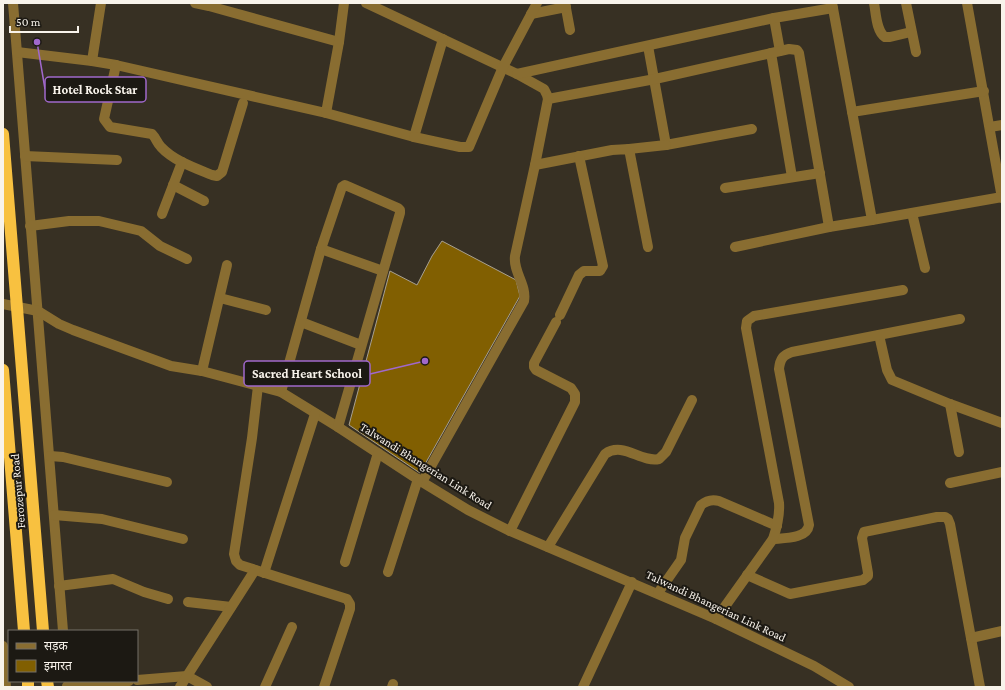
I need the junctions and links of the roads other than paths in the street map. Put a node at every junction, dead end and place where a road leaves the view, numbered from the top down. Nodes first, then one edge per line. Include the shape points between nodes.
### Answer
1 (13, 3) edge
2 (102, 3) edge
3 (195, 3) edge
4 (344, 3) edge
5 (366, 3) edge
6 (537, 3) edge
7 (874, 3) edge
8 (906, 3) edge
9 (967, 3) edge
10 (566, 5) edge
11 (832, 6) edge
12 (531, 14) junction
13 (774, 18) junction
14 (570, 30) dead end
15 (911, 32) junction
16 (443, 39) junction
17 (340, 42) junction
18 (648, 46) junction
19 (17, 52) junction
20 (776, 52) junction
21 (916, 52) dead end
22 (92, 61) junction
23 (116, 65) junction
24 (503, 66) junction
25 (517, 74) junction
26 (655, 79) junction
27 (984, 91) junction
28 (548, 99) junction
29 (243, 103) dead end
30 (852, 112) junction
31 (326, 113) junction
32 (1002, 125) edge
33 (990, 127) junction
34 (752, 129) dead end
35 (3, 134) edge
36 (414, 137) junction
37 (666, 146) junction
38 (628, 149) junction
39 (24, 156) junction
40 (579, 156) junction
41 (117, 160) dead end
42 (182, 162) junction
43 (535, 165) junction
44 (820, 173) junction
45 (792, 177) junction
46 (173, 185) junction
47 (1001, 186) edge
48 (725, 188) dead end
49 (1002, 198) edge
50 (204, 201) dead end
51 (912, 213) junction
52 (162, 214) dead end
53 (872, 220) junction
54 (30, 226) junction
55 (829, 227) junction
56 (648, 247) dead end
57 (735, 247) dead end
58 (321, 249) junction
59 (187, 259) dead end
60 (227, 265) dead end
61 (925, 268) dead end
62 (383, 271) junction
63 (902, 290) dead end
64 (220, 298) junction
65 (3, 304) edge
66 (266, 310) dead end
67 (38, 311) junction
68 (960, 319) dead end
69 (301, 322) junction
70 (879, 335) junction
71 (361, 345) junction
72 (3, 370) edge
73 (202, 371) junction
74 (258, 386) junction
75 (281, 392) junction
76 (692, 400) dead end
77 (950, 404) junction
78 (315, 414) junction
79 (1002, 423) edge
80 (338, 427) junction
81 (959, 452) dead end
82 (378, 453) junction
83 (50, 456) junction
84 (1002, 472) edge
85 (420, 481) junction
86 (167, 482) dead end
87 (950, 483) dead end
88 (54, 515) junction
89 (777, 526) junction
90 (510, 531) junction
91 (184, 539) dead end
92 (773, 539) junction
93 (548, 547) junction
94 (346, 562) dead end
95 (260, 571) junction
96 (388, 572) dead end
97 (747, 575) junction
98 (632, 582) junction
99 (59, 586) junction
100 (658, 593) junction
101 (168, 599) dead end
102 (188, 602) dead end
103 (231, 607) junction
104 (716, 619) junction
105 (292, 627) dead end
106 (24, 630) edge
107 (43, 630) edge
108 (63, 630) edge
109 (1002, 631) edge
110 (970, 638) junction
111 (3, 646) edge
112 (187, 676) junction
113 (138, 680) edge
114 (114, 682) edge
115 (67, 685) edge
116 (6, 687) edge
117 (180, 687) edge
118 (207, 687) edge
119 (265, 687) edge
120 (324, 687) edge
121 (583, 687) edge
122 (849, 687) edge
123 (980, 687) edge

1 - 19 street
2 - 22 street
3 - 17 street
4 - 17 street
5 - 16 street
6 - 12 street
7 - 15 street via 879,29 884,38
8 - 15 street
9 - 27 street
10 - 12 street
10 - 14 street
11 - 13 street
11 - 30 street
12 - 24 street
13 - 18 street
13 - 20 street
15 - 21 street
16 - 24 street
16 - 36 street
17 - 31 street
18 - 25 street
18 - 26 street
19 - 22 street
19 - 39 street
20 - 26 street
20 - 44 street via 794,49 799,53
20 - 45 street
22 - 23 street
23 - 31 street
23 - 42 street via 105,122 110,127 152,134 161,147
24 - 25 street
24 - 36 street via 469,147
25 - 28 street via 544,90
26 - 28 street
26 - 37 street
27 - 30 street
27 - 33 street
28 - 43 street
29 - 42 street via 225,166 220,175 212,175
30 - 53 street
31 - 36 street
32 - 33 street
33 - 47 street
34 - 37 street
35 - 107 highway, Ferozepur Road, bridge
37 - 38 street
38 - 40 street
38 - 56 street
39 - 41 street
39 - 54 street
40 - 43 street
40 - 90 street via 603,266 600,271 584,271 579,275 534,362 536,370 570,388 575,394 575,402
42 - 46 street
43 - 85 street via 515,261 525,293 524,300
44 - 45 street
44 - 55 street
45 - 48 street
46 - 50 street
46 - 52 street
47 - 49 street
49 - 51 street
51 - 53 street
51 - 61 street
53 - 55 street
54 - 59 street via 69,221 99,221 141,232 160,246
54 - 67 street
55 - 57 street
58 - 62 street
58 - 62 street via 341,188 345,185 400,210
58 - 69 street
60 - 64 street
62 - 71 street
63 - 89 street via 754,316 747,321 746,328 779,503
64 - 66 street
64 - 73 street
65 - 67 street, Talwandi Bhangerian Link Road
67 - 73 street, Talwandi Bhangerian Link Road via 73,330 171,366
67 - 83 street
68 - 70 street
69 - 71 street
69 - 75 street
70 - 77 street via 887,370 892,380
70 - 92 street via 792,352 782,357 779,368 809,525 802,534
71 - 80 street
72 - 106 highway, Ferozepur Road
73 - 74 street, Talwandi Bhangerian Link Road
74 - 75 street, Talwandi Bhangerian Link Road
74 - 95 street via 234,554 238,563
75 - 78 street, Talwandi Bhangerian Link Road
76 - 93 street via 666,452 659,459 618,450 605,454
77 - 79 street
77 - 81 street
78 - 80 street, Talwandi Bhangerian Link Road
78 - 95 street
80 - 82 street, Talwandi Bhangerian Link Road
82 - 85 street, Talwandi Bhangerian Link Road
82 - 94 street
83 - 86 street via 64,457
83 - 88 street
84 - 87 street
85 - 90 street, Talwandi Bhangerian Link Road via 468,510
85 - 96 street
88 - 91 street via 102,519
88 - 99 street
89 - 92 street
89 - 100 street via 719,501 705,502 687,533 681,560
90 - 93 street, Talwandi Bhangerian Link Road
92 - 97 street
93 - 98 street, Talwandi Bhangerian Link Road
95 - 103 street
95 - 120 street via 349,601 350,609
97 - 104 street
97 - 110 street via 790,594 863,580 868,576 862,538 864,532 945,517 950,524
98 - 100 street, Talwandi Bhangerian Link Road
98 - 121 street
99 - 101 street via 113,579
99 - 108 street
100 - 104 street, Talwandi Bhangerian Link Road
102 - 103 street
103 - 112 street
104 - 122 street, Talwandi Bhangerian Link Road via 814,666
105 - 119 street
109 - 110 street
110 - 123 street
111 - 116 street
112 - 113 street
112 - 117 street
112 - 118 street
114 - 115 street

